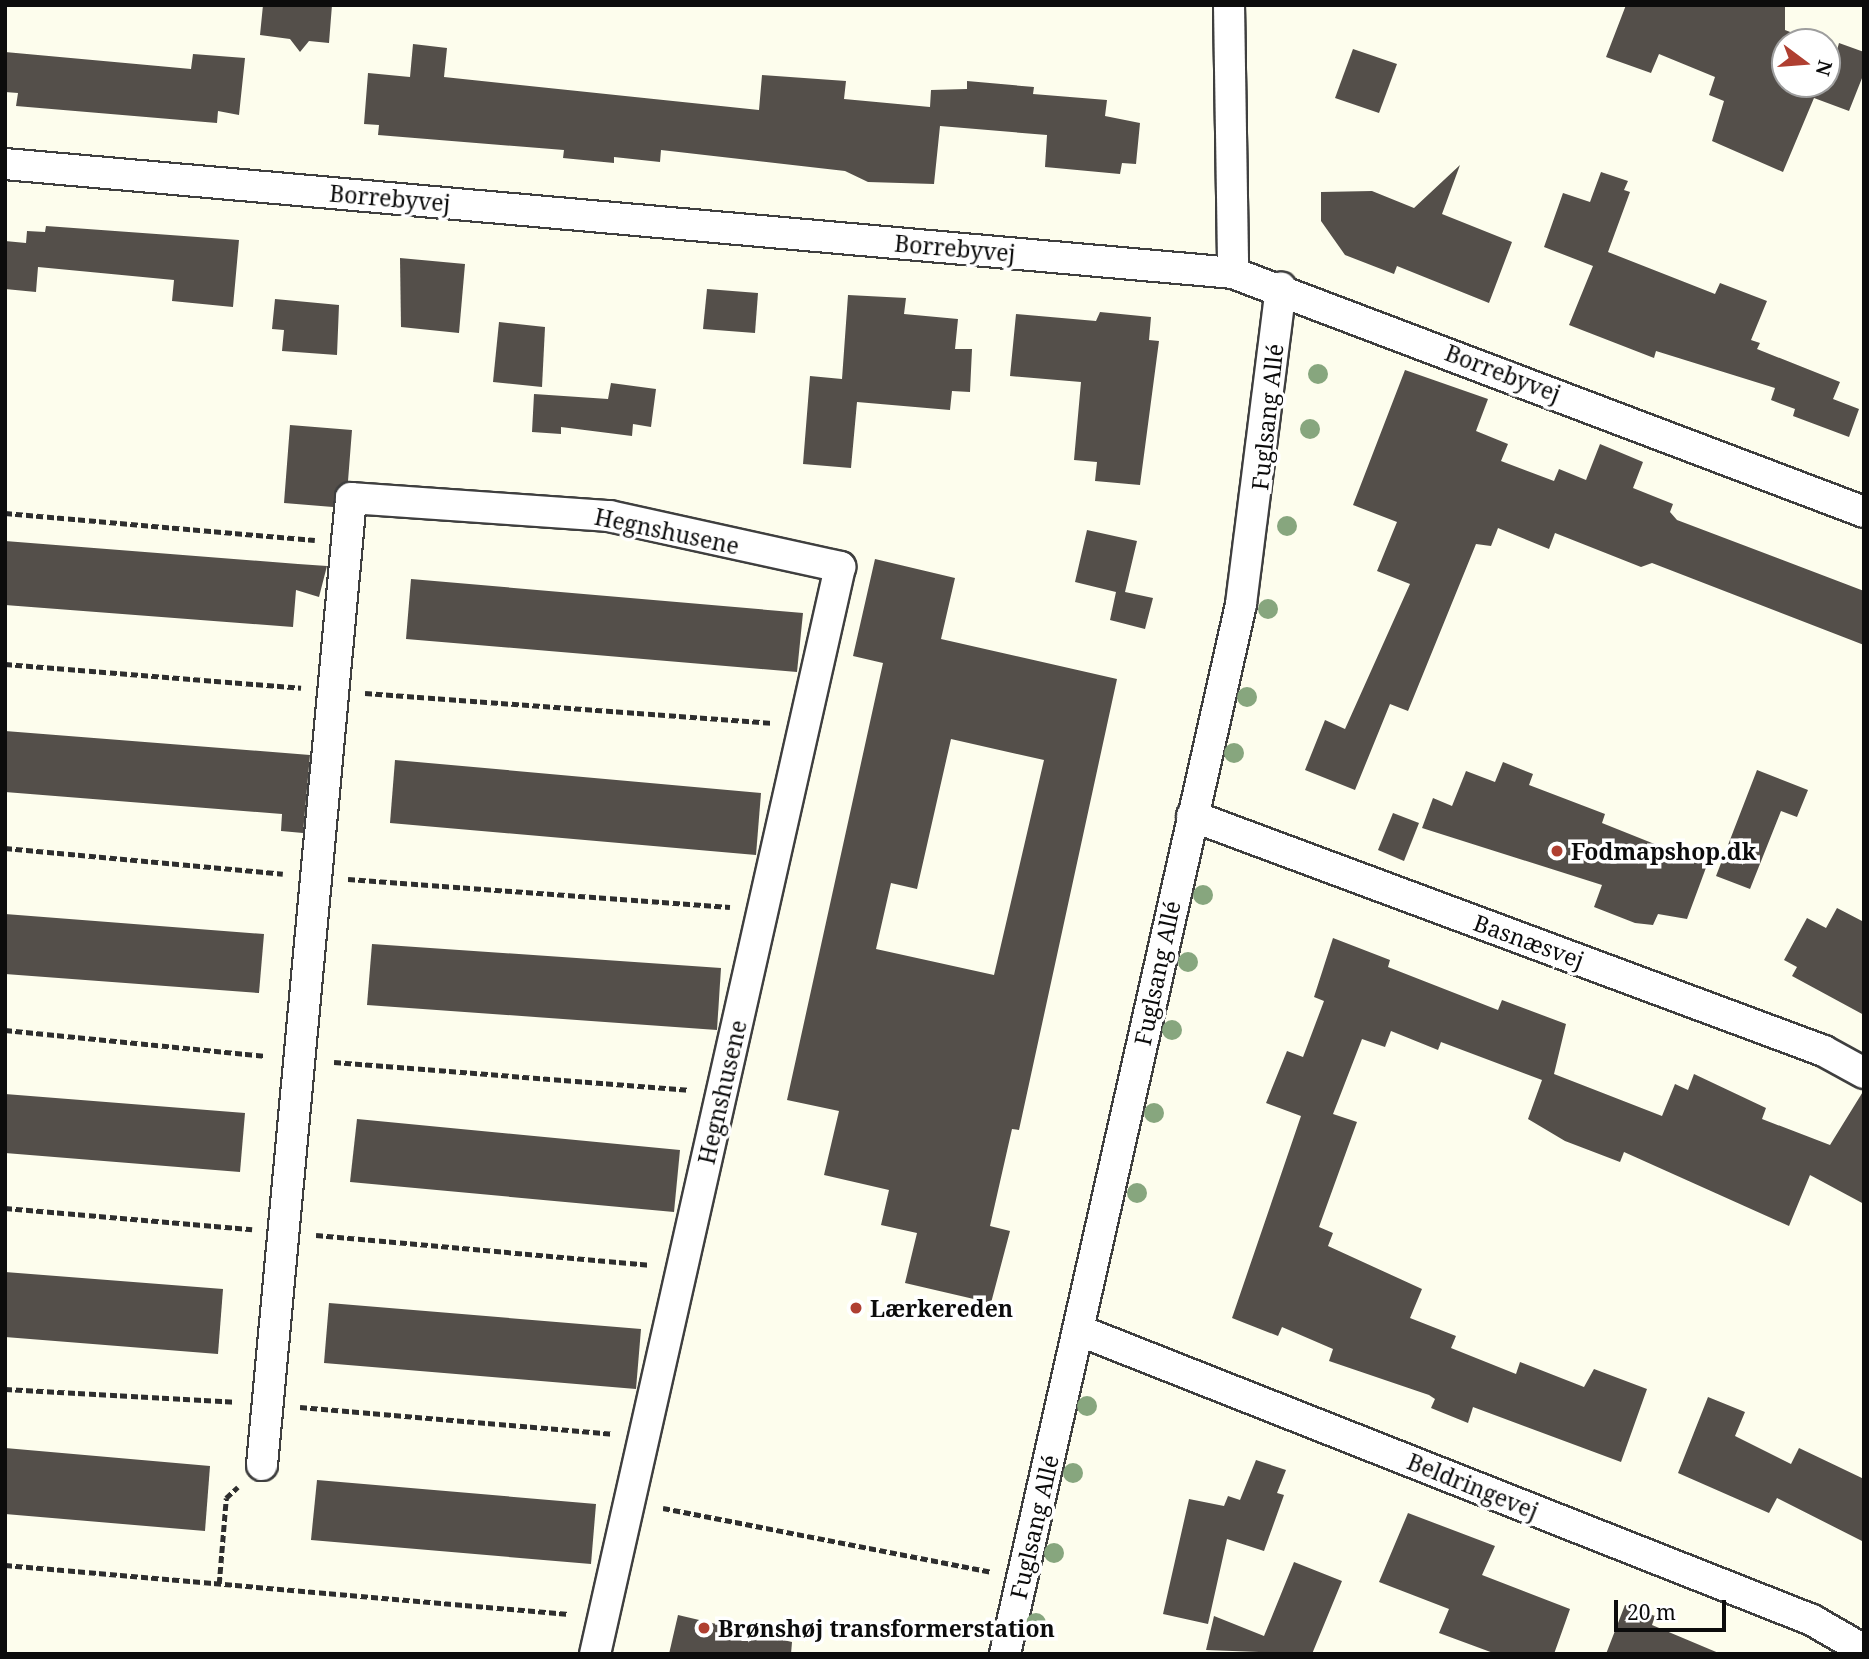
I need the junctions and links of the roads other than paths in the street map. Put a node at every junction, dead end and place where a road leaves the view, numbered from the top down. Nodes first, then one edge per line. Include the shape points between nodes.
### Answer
1 (1229, 5) edge
2 (5, 164) edge
3 (1233, 273) junction
4 (1281, 288) junction
5 (1864, 512) edge
6 (1192, 816) junction
7 (1864, 1073) edge
8 (1078, 1330) junction
9 (262, 1465) road end
10 (1864, 1650) edge
11 (595, 1654) edge
12 (1005, 1654) edge

1 - 3 street
2 - 3 street, Borrebyvej
3 - 4 street, Borrebyvej
4 - 5 street, Borrebyvej
4 - 6 street, Fuglsang Allé via 1245,579
6 - 7 street, Basnæsvej via 1824,1051
6 - 8 street, Fuglsang Allé
8 - 10 street, Beldringevej via 1812,1620
8 - 12 street, Fuglsang Allé
9 - 11 street, Hegnshusene via 351,498 609,516 840,567

